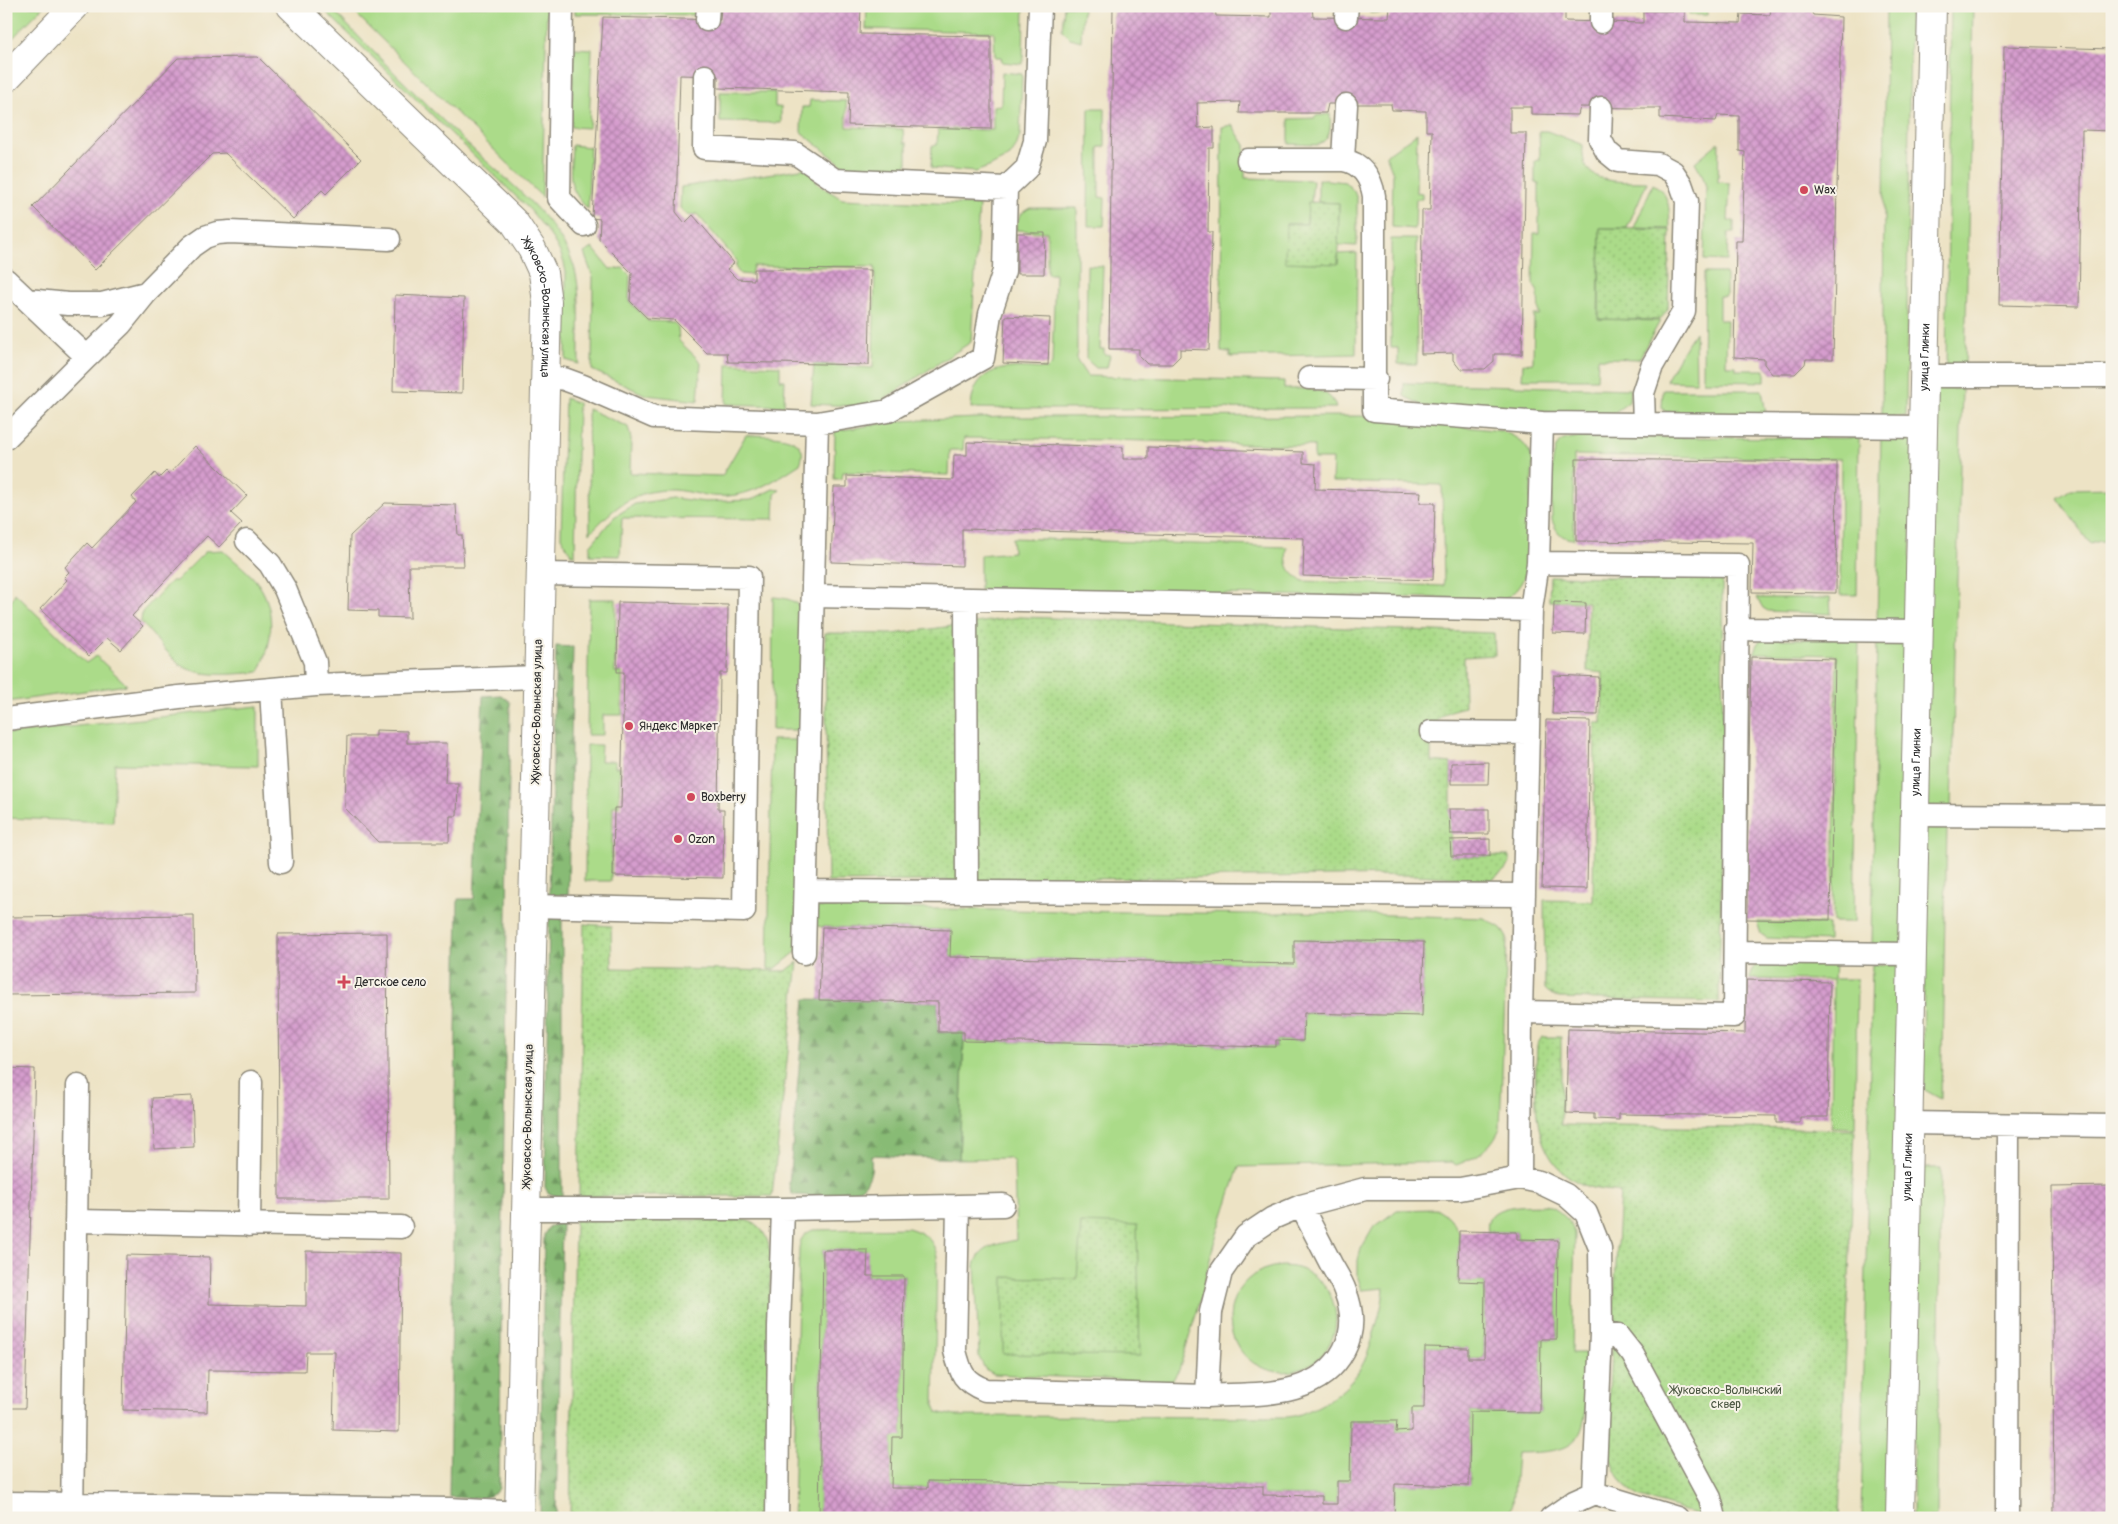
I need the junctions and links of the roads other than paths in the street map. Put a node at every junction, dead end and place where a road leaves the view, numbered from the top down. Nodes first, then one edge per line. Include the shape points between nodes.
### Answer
1 (75, 6) edge
2 (292, 6) edge
3 (562, 6) edge
4 (1040, 6) edge
5 (1932, 6) edge
6 (705, 76) dead end
7 (6, 78) edge
8 (1346, 105) dead end
9 (1601, 108) dead end
10 (1248, 160) dead end
11 (1343, 160) junction
12 (1006, 188) junction
13 (584, 225) dead end
14 (389, 239) dead end
15 (6, 280) edge
16 (146, 293) junction
17 (27, 300) junction
18 (88, 358) junction
19 (545, 376) junction
20 (1924, 376) junction
21 (2112, 376) edge
22 (1309, 378) dead end
23 (1376, 379) junction
24 (818, 423) junction
25 (1542, 423) junction
26 (1644, 424) junction
27 (1923, 427) junction
28 (6, 438) edge
29 (247, 540) dead end
30 (1538, 563) junction
31 (540, 574) junction
32 (813, 596) junction
33 (966, 599) junction
34 (1531, 610) junction
35 (1736, 629) junction
36 (1919, 631) junction
37 (537, 677) junction
38 (316, 685) junction
39 (271, 689) junction
40 (6, 719) edge
41 (1432, 732) dead end
42 (1528, 733) junction
43 (1915, 815) junction
44 (2112, 816) edge
45 (281, 862) dead end
46 (806, 891) junction
47 (967, 892) junction
48 (1524, 895) junction
49 (532, 906) junction
50 (1736, 952) junction
51 (804, 953) dead end
52 (1912, 954) junction
53 (1521, 1012) junction
54 (251, 1082) dead end
55 (78, 1086) dead end
56 (1908, 1123) junction
57 (2008, 1125) junction
58 (2112, 1126) edge
59 (1520, 1178) junction
60 (1003, 1205) dead end
61 (958, 1206) junction
62 (1301, 1206) junction
63 (526, 1209) junction
64 (783, 1209) junction
65 (76, 1221) junction
66 (249, 1225) junction
67 (401, 1227) dead end
68 (1601, 1334) junction
69 (1207, 1396) junction
70 (1594, 1493) junction
71 (6, 1503) edge
72 (72, 1510) edge
73 (194, 1511) edge
74 (416, 1513) edge
75 (519, 1515) edge
76 (776, 1518) edge
77 (1551, 1518) edge
78 (1676, 1518) edge
79 (1715, 1518) edge
80 (1900, 1518) edge
81 (2007, 1518) edge

1 - 7 main road
2 - 19 main road, Жуковско-Волынская улица via 506,215 532,248 543,274 546,302
3 - 13 lane via 559,198
4 - 12 lane via 1035,142 1027,168
5 - 20 main road, улица Глинки
6 - 12 lane via 704,148 795,153 835,180
8 - 11 lane
9 - 26 lane via 1600,139 1607,152 1618,161 1658,164 1673,172 1687,201 1684,311 1652,366 1643,393
10 - 11 lane
11 - 23 lane via 1359,166 1373,188
12 - 24 lane via 1004,271 990,314 983,358 888,411
14 - 16 lane via 217,233 192,246
15 - 17 lane
16 - 17 lane via 102,304
16 - 18 lane
17 - 18 lane
18 - 28 lane
19 - 24 lane via 583,386 654,417
19 - 31 main road, Жуковско-Волынская улица
20 - 21 lane
20 - 27 main road, улица Глинки
22 - 23 lane
23 - 25 lane via 1374,410
24 - 32 lane
25 - 26 lane
25 - 30 lane
26 - 27 lane
27 - 36 main road, улица Глинки
29 - 38 lane via 270,564 285,589 315,662
30 - 34 lane
30 - 35 lane via 1738,566
31 - 37 main road, Жуковско-Волынская улица
31 - 49 lane via 749,577 744,911
32 - 33 lane
32 - 46 lane
33 - 34 lane
33 - 47 lane
34 - 42 lane
35 - 36 lane
35 - 50 lane
36 - 43 main road, улица Глинки
37 - 38 lane
37 - 49 main road, Жуковско-Волынская улица
38 - 39 lane
39 - 40 lane via 178,697
39 - 45 lane
41 - 42 lane
42 - 48 lane
43 - 44 lane
43 - 52 main road, улица Глинки
46 - 47 lane
46 - 51 lane
47 - 48 lane
48 - 53 lane
49 - 63 main road, Жуковско-Волынская улица
50 - 52 lane
50 - 53 lane via 1734,1016
52 - 56 main road, улица Глинки
53 - 59 lane
54 - 66 lane
55 - 65 lane
56 - 57 lane
56 - 80 main road, улица Глинки
57 - 58 lane
57 - 81 lane
59 - 62 lane via 1460,1189 1365,1189
59 - 68 lane via 1539,1182 1566,1195 1586,1213 1600,1248
60 - 61 lane
61 - 64 lane
61 - 69 lane via 955,1351 960,1370 970,1384 986,1390
62 - 69 lane via 1273,1218 1246,1236 1221,1272 1211,1312
62 - 69 lane via 1345,1290 1352,1313 1350,1338 1338,1361 1322,1377 1301,1387
63 - 64 lane
63 - 75 main road, Жуковско-Волынская улица
64 - 76 lane
65 - 66 lane
65 - 72 lane
66 - 67 lane
68 - 70 lane
68 - 79 lane via 1618,1336 1633,1355 1710,1498
70 - 77 lane
70 - 78 lane
71 - 72 lane
72 - 73 lane
73 - 74 lane
74 - 75 lane

